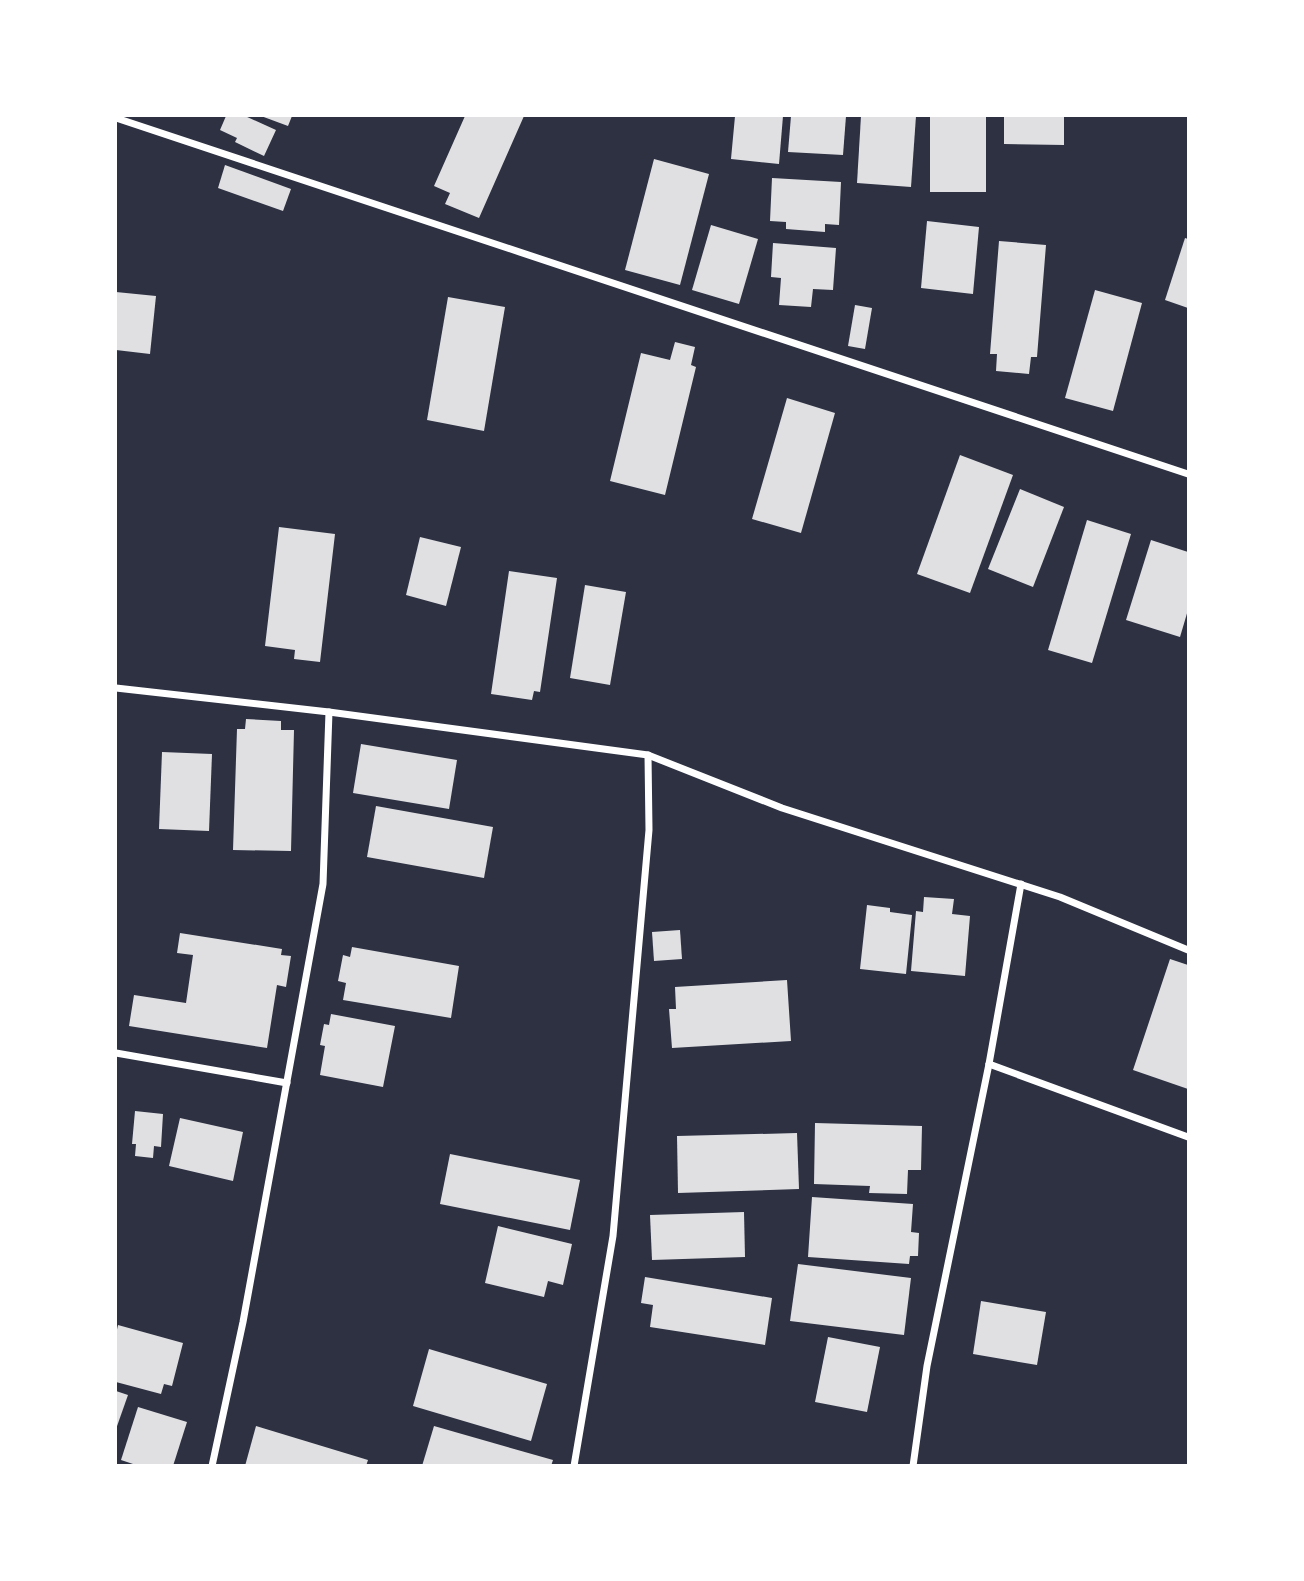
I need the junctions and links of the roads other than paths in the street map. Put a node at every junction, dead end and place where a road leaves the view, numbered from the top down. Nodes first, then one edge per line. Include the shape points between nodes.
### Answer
1 (116, 118) edge
2 (1188, 474) edge
3 (116, 688) edge
4 (329, 712) junction
5 (648, 755) junction
6 (1021, 884) junction
7 (1188, 950) edge
8 (116, 1053) edge
9 (989, 1064) junction
10 (287, 1083) junction
11 (1188, 1137) edge
12 (212, 1465) edge
13 (574, 1465) edge
14 (913, 1465) edge

1 - 2 street
3 - 4 street
4 - 5 street
4 - 10 street via 323,884
5 - 6 street via 782,808
5 - 13 street via 649,830 612,1236
6 - 7 street
6 - 9 street
8 - 10 street
9 - 11 street
9 - 14 street via 927,1366
10 - 12 street

